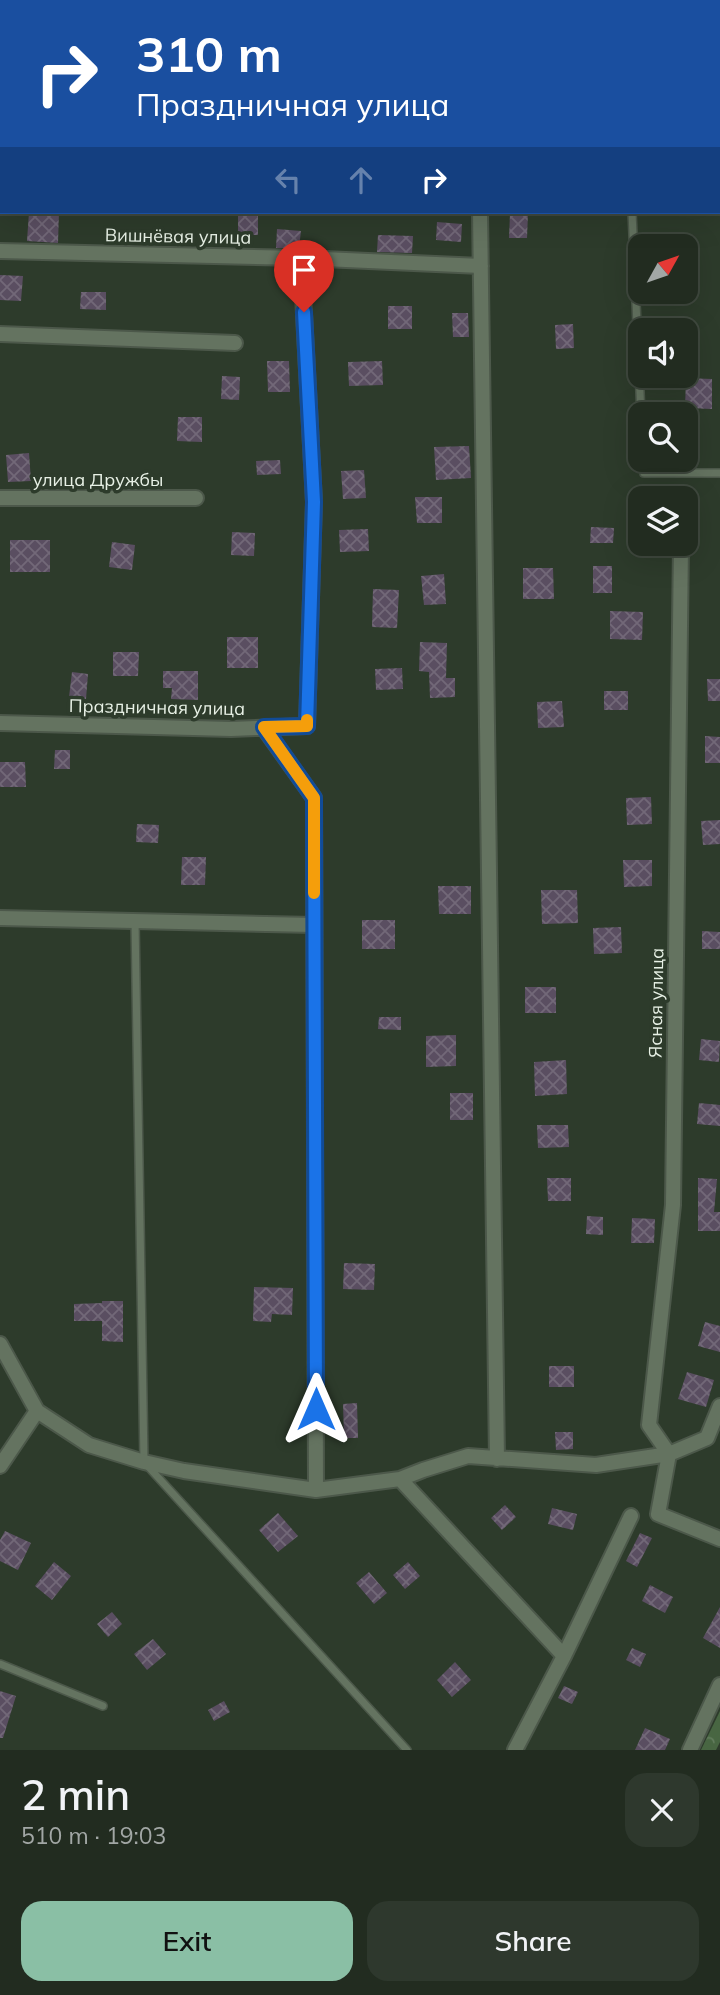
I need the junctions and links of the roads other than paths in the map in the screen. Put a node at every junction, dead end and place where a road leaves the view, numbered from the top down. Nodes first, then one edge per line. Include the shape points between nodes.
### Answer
1 (480, 214) edge
2 (632, 214) edge
3 (0, 251) edge
4 (301, 258) junction
5 (481, 266) junction
6 (0, 334) edge
7 (235, 343) dead end
8 (640, 402) edge
9 (643, 472) edge
10 (720, 473) edge
11 (0, 498) edge
12 (196, 498) dead end
13 (681, 556) edge
14 (0, 723) edge
15 (264, 727) junction
16 (0, 918) edge
17 (135, 921) junction
18 (314, 925) junction
19 (0, 1344) edge
20 (720, 1406) edge
21 (37, 1411) junction
22 (668, 1454) junction
23 (497, 1459) junction
24 (144, 1462) junction
25 (0, 1466) edge
26 (400, 1479) junction
27 (316, 1490) junction
28 (631, 1516) dead end
29 (720, 1539) edge
30 (564, 1656) junction
31 (0, 1664) edge
32 (720, 1685) edge
33 (103, 1706) dead end
34 (407, 1750) edge
35 (515, 1750) edge
36 (690, 1750) edge

1 - 5 street
2 - 8 lane
3 - 4 street, Вишнёвая улица
4 - 5 street, Вишнёвая улица
4 - 15 street, Праздничная улица via 314,502 307,726
5 - 23 street
6 - 7 street
9 - 10 lane
11 - 12 street, улица Дружбы
13 - 22 street, Ясная улица via 673,1205 649,1425
14 - 15 street, Праздничная улица
15 - 18 street via 314,798
16 - 17 street
17 - 18 street
17 - 24 lane
18 - 27 street
19 - 21 street
20 - 22 street via 707,1438
21 - 24 street via 89,1445
21 - 25 street
22 - 23 street via 596,1465
22 - 29 street via 658,1514
23 - 26 street via 468,1456
24 - 27 street
24 - 34 lane
26 - 27 street
26 - 30 street
28 - 30 street
30 - 35 street
31 - 33 lane
32 - 36 street

